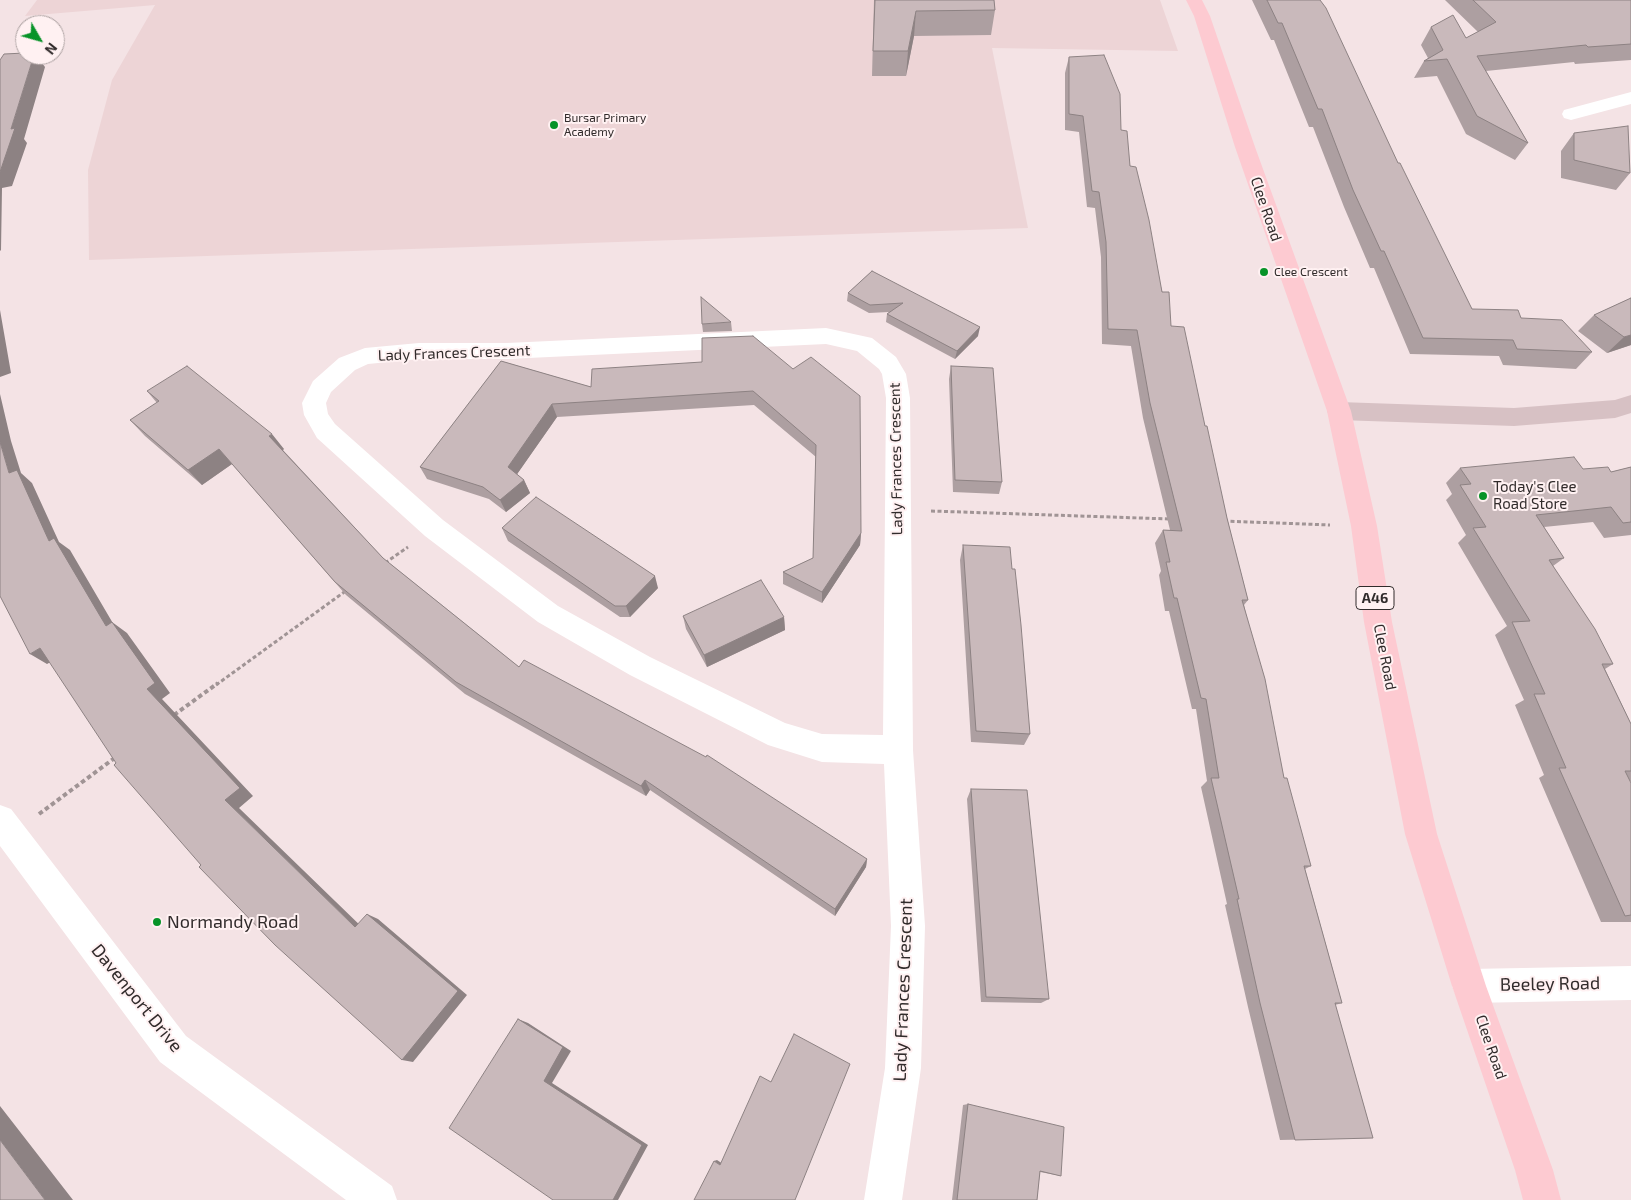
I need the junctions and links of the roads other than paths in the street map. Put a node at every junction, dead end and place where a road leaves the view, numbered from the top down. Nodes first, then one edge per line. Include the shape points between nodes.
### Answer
1 (1194, 0) edge
2 (1631, 98) edge
3 (1571, 114) dead end
4 (1631, 404) edge
5 (1339, 411) junction
6 (898, 750) junction
7 (6, 827) edge
8 (1631, 983) edge
9 (1469, 986) junction
10 (378, 1200) edge
11 (883, 1200) edge
12 (1542, 1200) edge

1 - 5 main road, Clee Road / A46
2 - 3 street
4 - 5 street via 1615,409 1514,417
5 - 9 main road, Clee Road / A46 via 1364,526 1378,622 1421,834
6 - 6 street, Lady Frances Crescent via 898,398 894,374 888,363 864,344 826,336 507,351 419,350 365,356 347,364 321,387 314,402 316,416 332,437 434,528 548,614 640,666 779,735 822,748
6 - 11 street, Lady Frances Crescent via 908,926 902,1068
7 - 10 street, Davenport Drive via 173,1049
8 - 9 street, Beeley Road
9 - 12 main road, Clee Road / A46

